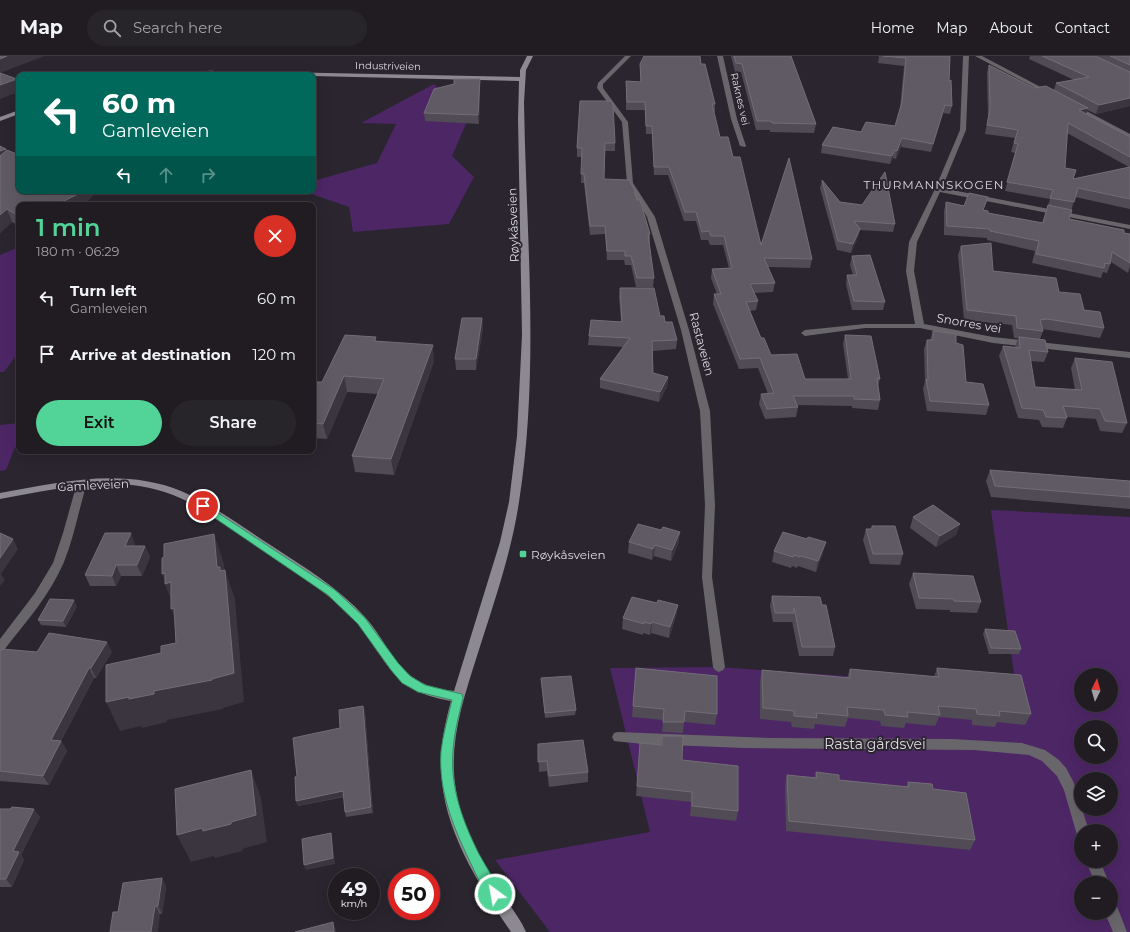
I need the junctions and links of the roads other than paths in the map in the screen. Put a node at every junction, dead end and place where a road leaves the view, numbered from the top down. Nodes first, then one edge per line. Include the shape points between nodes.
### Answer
1 (530, 56) edge
2 (628, 56) edge
3 (720, 56) edge
4 (966, 56) edge
5 (978, 56) edge
6 (316, 74) edge
7 (522, 78) junction
8 (1056, 97) edge
9 (1070, 105) edge
10 (16, 113) edge
11 (0, 119) edge
12 (1130, 137) edge
13 (743, 146) dead end
14 (938, 189) junction
15 (1130, 227) edge
16 (920, 326) junction
17 (805, 334) dead end
18 (1130, 355) edge
19 (82, 483) junction
20 (0, 496) edge
21 (0, 647) edge
22 (719, 667) dead end
23 (458, 698) junction
24 (618, 737) dead end
25 (1080, 824) edge
26 (1115, 920) edge
27 (519, 932) edge
28 (1120, 932) edge

1 - 7 main road, Røykåsveien
2 - 22 street, Rastaveien via 604,79 600,88 625,122 630,183 651,217 685,330 705,411 710,505 707,577
3 - 13 street, Raknes vei via 734,119
4 - 14 street via 963,130
5 - 8 street
6 - 7 main road, Industriveien
7 - 23 main road, Røykåsveien via 526,375 521,448 507,539
9 - 12 street
10 - 11 main road
14 - 15 street
14 - 16 street via 912,242 910,271
16 - 17 street, Snorres vei via 865,326
16 - 18 street, Snorres vei via 993,340
19 - 20 main road, Gamleveien
19 - 21 street via 65,543 52,575 33,605
19 - 23 main road, Gamleveien via 124,482 150,485 175,492 203,506 331,592 362,621 406,680 422,688
23 - 27 main road via 449,734 448,786 464,836 483,874
24 - 25 street, Rasta gårdsvei via 750,743 971,744 1023,748 1046,757 1057,766 1071,788
26 - 28 street

